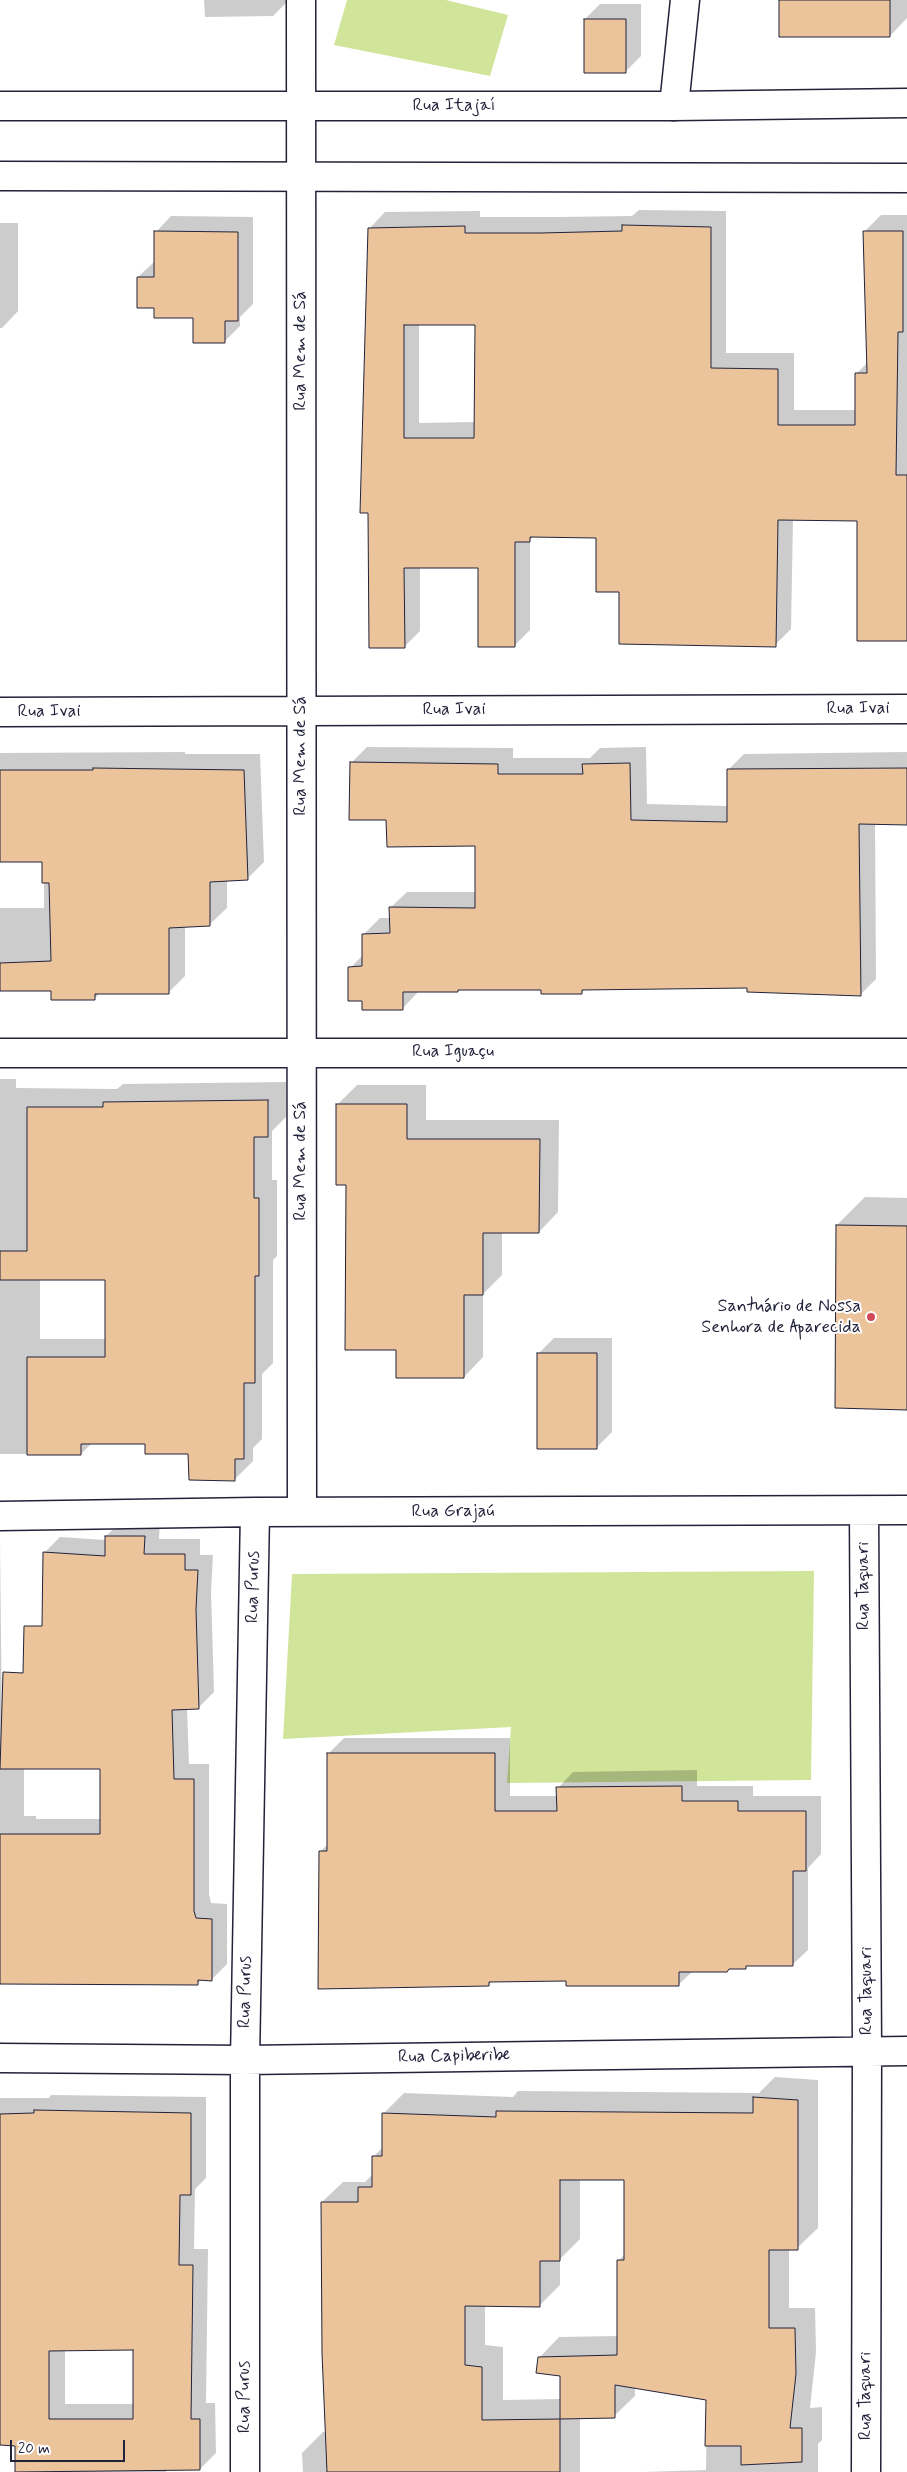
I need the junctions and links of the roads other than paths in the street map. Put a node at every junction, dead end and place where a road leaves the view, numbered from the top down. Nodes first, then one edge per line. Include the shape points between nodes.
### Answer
1 (301, 0) edge
2 (685, 0) edge
3 (907, 103) edge
4 (0, 106) edge
5 (301, 106) junction
6 (674, 106) junction
7 (0, 176) edge
8 (301, 176) junction
9 (907, 178) edge
10 (907, 709) edge
11 (301, 711) junction
12 (0, 712) edge
13 (301, 1052) junction
14 (0, 1053) edge
15 (907, 1053) edge
16 (907, 1510) edge
17 (864, 1511) junction
18 (255, 1512) junction
19 (302, 1512) junction
20 (0, 1516) edge
21 (867, 2051) junction
22 (907, 2051) edge
23 (0, 2058) edge
24 (245, 2060) junction
25 (245, 2472) edge
26 (866, 2472) edge

1 - 5 street, Rua Mem de Sá
2 - 6 street
3 - 6 street, Rua Itajaí
4 - 5 street, Rua Itajaí
5 - 6 street, Rua Itajaí
5 - 8 street, Rua Mem de Sá
7 - 8 street
8 - 9 street
8 - 11 street, Rua Mem de Sá
10 - 11 street, Rua Ivai
11 - 12 street, Rua Ivai
11 - 13 street, Rua Mem de Sá
13 - 14 street, Rua Iguaçu
13 - 15 street, Rua Iguaçu
13 - 19 street, Rua Mem de Sá
16 - 17 street, Rua Grajaú
17 - 19 street, Rua Grajaú
17 - 21 street, Rua Taquari
18 - 19 street, Rua Grajaú
18 - 20 street, Rua Grajaú
18 - 24 street, Rua Purus
21 - 22 street, Rua Capiberibe
21 - 24 street, Rua Capiberibe
21 - 26 street, Rua Taquari
23 - 24 street, Rua Capiberibe
24 - 25 street, Rua Purus

